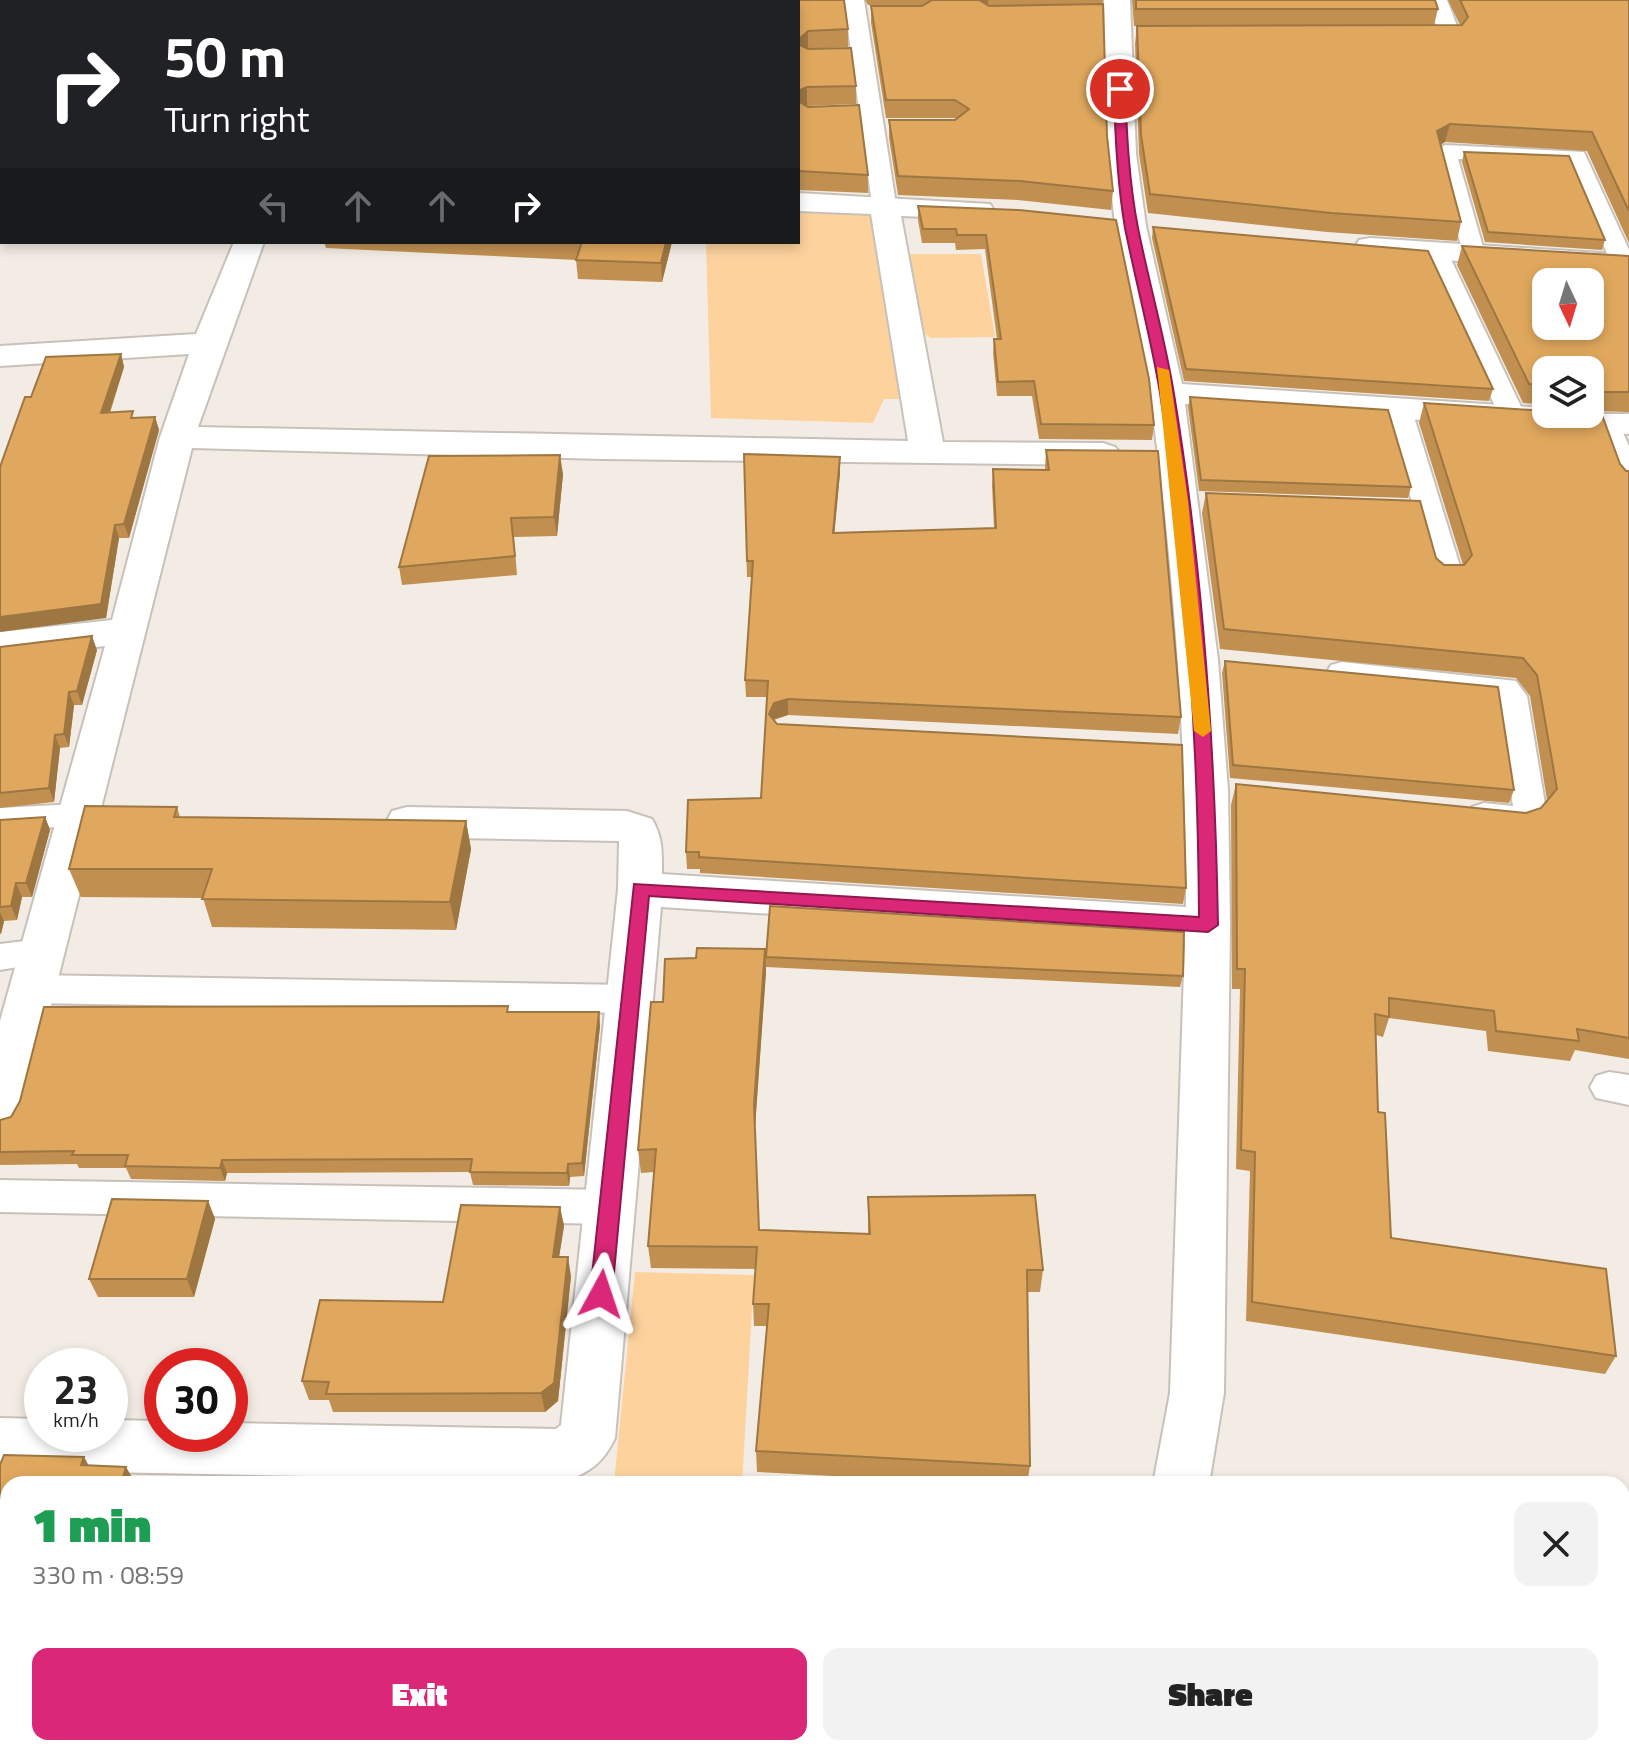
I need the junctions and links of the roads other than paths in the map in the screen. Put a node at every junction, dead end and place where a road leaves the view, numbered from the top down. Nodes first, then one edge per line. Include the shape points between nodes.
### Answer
1 (1437, 0) edge
2 (856, 7) edge
3 (883, 14) edge
4 (1118, 20) edge
5 (1391, 36) edge
6 (864, 56) junction
7 (836, 57) edge
8 (866, 118) junction
9 (900, 128) edge
10 (800, 202) edge
11 (884, 204) junction
12 (1003, 211) edge
13 (248, 244) edge
14 (1342, 245) edge
15 (1435, 251) junction
16 (1473, 254) junction
17 (1626, 264) edge
18 (209, 343) junction
19 (0, 356) edge
20 (1167, 393) junction
21 (1398, 407) junction
22 (1512, 415) junction
23 (1618, 424) edge
24 (177, 437) junction
25 (927, 452) junction
26 (1173, 454) junction
27 (1629, 482) edge
28 (1397, 509) edge
29 (1428, 510) junction
30 (1448, 576) edge
31 (129, 631) junction
32 (0, 645) edge
33 (1308, 669) edge
34 (1456, 812) edge
35 (76, 816) junction
36 (124, 817) edge
37 (0, 820) edge
38 (361, 821) edge
39 (640, 889) junction
40 (1208, 925) junction
41 (24, 966) edge
42 (628, 999) junction
43 (0, 1113) edge
44 (0, 1196) edge
45 (609, 1207) junction
46 (0, 1444) edge
47 (1182, 1476) edge

1 - 5 lane via 1451,36
2 - 3 lane
2 - 6 lane
4 - 20 street via 1122,154
6 - 7 lane
6 - 8 lane
8 - 9 lane
8 - 11 lane
10 - 11 street
11 - 12 street
11 - 25 street
13 - 18 street
14 - 15 street
15 - 16 street
15 - 22 lane
16 - 17 street
16 - 17 lane via 1445,152 1576,157
18 - 19 street
18 - 24 street
20 - 21 street
20 - 26 street
21 - 22 street
21 - 29 lane
22 - 23 street
23 - 27 lane
24 - 25 street
24 - 31 street
25 - 26 street
26 - 40 street via 1196,501 1214,662 1189,748 1222,791
28 - 29 lane
29 - 30 lane
31 - 32 street
31 - 35 street
33 - 34 lane via 1505,688 1511,696 1530,810 1519,818
35 - 36 street
35 - 37 lane
35 - 41 street
38 - 39 street via 627,826 641,838
39 - 40 street
39 - 42 street
40 - 47 street via 1197,1393
41 - 42 lane
41 - 43 street
42 - 45 street
44 - 45 lane
45 - 46 street via 587,1438 566,1455

